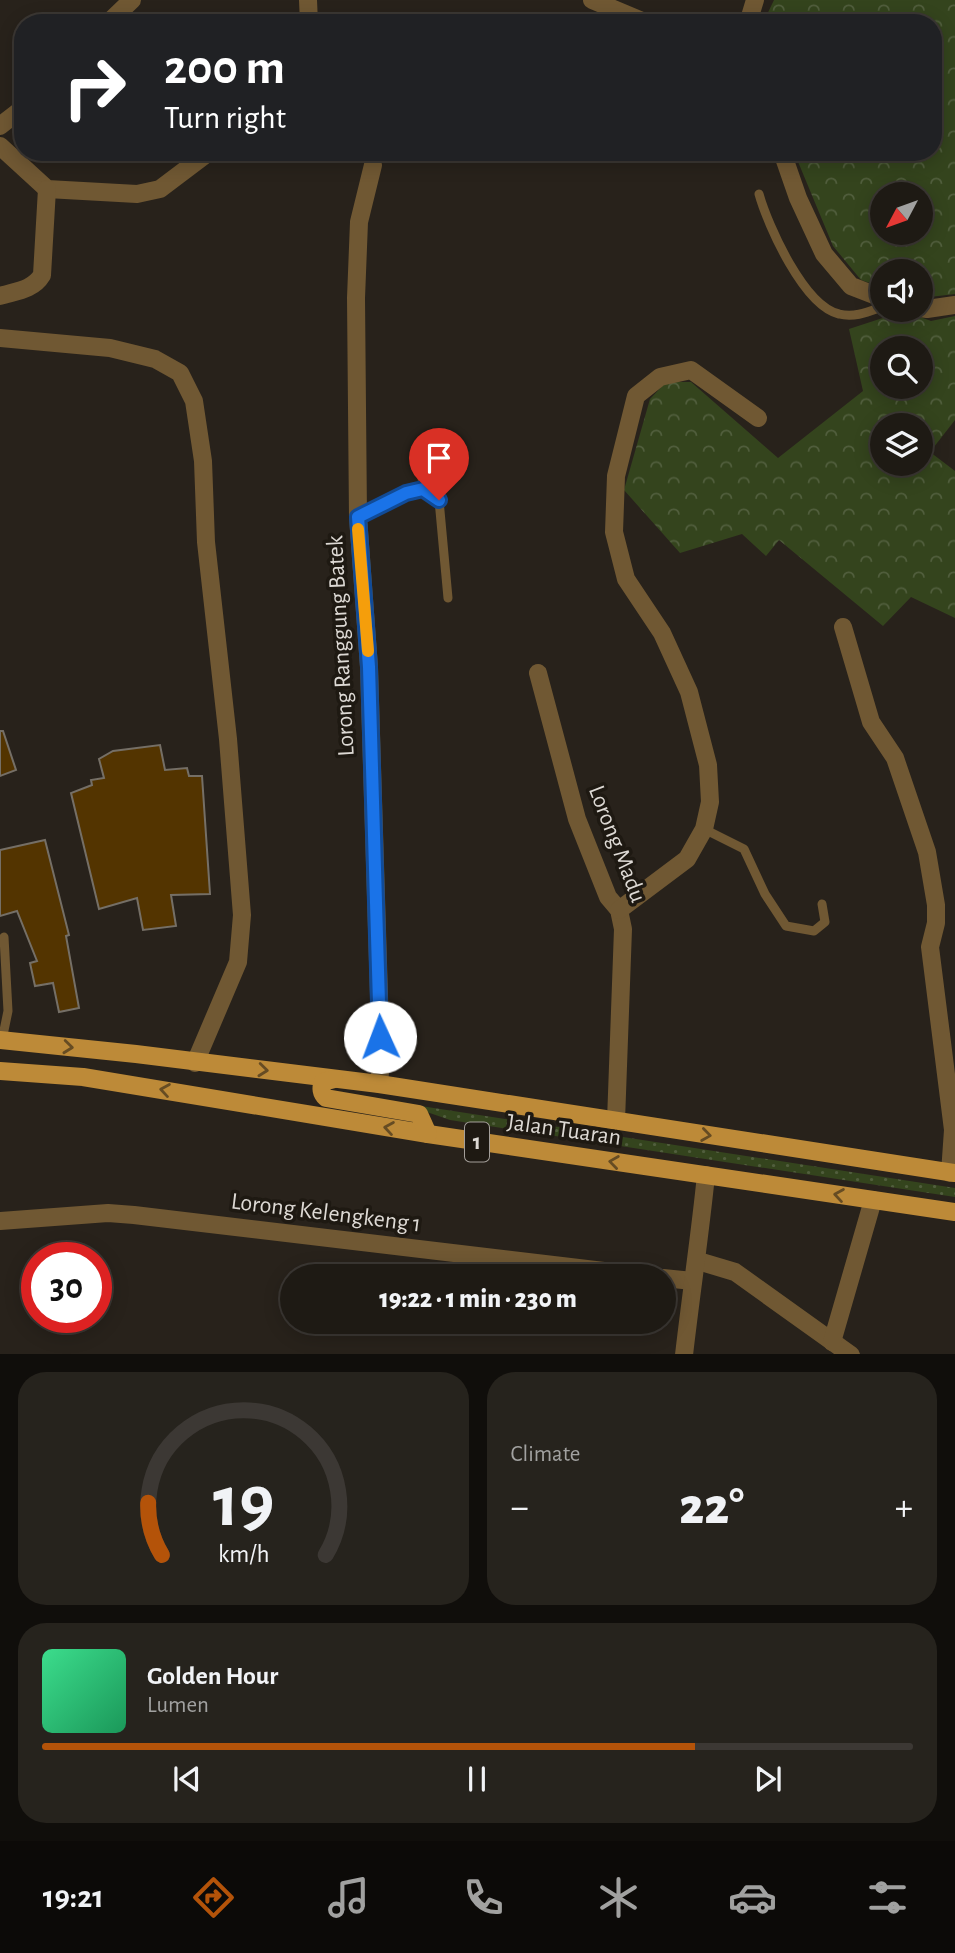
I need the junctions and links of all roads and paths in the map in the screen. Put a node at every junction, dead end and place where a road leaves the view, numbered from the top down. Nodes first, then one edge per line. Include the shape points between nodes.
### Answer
1 (132, 0) edge
2 (592, 0) edge
3 (117, 14) edge
4 (625, 14) edge
5 (14, 115) edge
6 (0, 126) edge
7 (0, 146) edge
8 (14, 159) edge
9 (16, 161) edge
10 (197, 161) edge
11 (785, 161) edge
12 (373, 165) dead end
13 (47, 189) junction
14 (759, 194) dead end
15 (870, 293) edge
16 (0, 296) edge
17 (955, 305) edge
18 (933, 308) edge
19 (870, 311) edge
20 (0, 338) edge
21 (758, 418) dead end
22 (420, 451) dead end
23 (423, 489) junction
24 (358, 517) junction
25 (448, 598) dead end
26 (843, 627) dead end
27 (538, 673) dead end
28 (704, 829) junction
29 (822, 904) dead end
30 (619, 911) junction
31 (4, 937) dead end
32 (1, 1040) edge
33 (195, 1063) junction
34 (0, 1071) edge
35 (334, 1079) junction
36 (379, 1084) junction
37 (616, 1121) junction
38 (428, 1135) junction
39 (953, 1173) edge
40 (706, 1175) junction
41 (873, 1200) junction
42 (955, 1212) edge
43 (0, 1221) edge
44 (698, 1261) junction
45 (545, 1264) edge
46 (676, 1279) edge
47 (693, 1281) junction
48 (832, 1342) junction
49 (684, 1354) edge
50 (851, 1354) edge

1 - 3 street
2 - 4 street
5 - 6 street
7 - 8 street
9 - 13 street
10 - 13 street via 160,189 137,194
11 - 15 street via 824,254 852,286
12 - 24 street, Lorong Ranggung Batek via 359,222 355,298
13 - 16 street via 42,275 30,288
14 - 19 lane via 765,217 794,271 816,299 840,314
17 - 18 street
20 - 33 street via 110,348 155,359 180,373 194,401 242,915 238,962
21 - 28 street via 691,370 660,377 636,396 616,476 614,532 626,579 662,633 689,692 708,765 710,802
22 - 23 lane
23 - 24 lane
23 - 25 lane via 439,500
24 - 36 street, Lorong Ranggung Batek via 369,667
26 - 39 street via 871,722 895,758 927,852 936,905 930,947 953,1130
27 - 30 street, Lorong Madu via 577,819 608,897
28 - 29 lane via 744,849 786,926 814,931 825,922
28 - 30 street via 687,859
30 - 37 street, Lorong Madu via 623,929
31 - 32 lane via 8,1011
32 -> 33 main road, Jalan Tuaran / 1
33 -> 35 main road, Jalan Tuaran / 1
38 -> 34 main road, Jalan Tuaran / 1 via 83,1077
35 - 36 main road, Jalan Tuaran / 1
35 - 38 main road via 323,1082 326,1098 419,1114
36 - 37 main road, Jalan Tuaran / 1
37 -> 39 main road, Jalan Tuaran / 1
40 -> 38 main road, Jalan Tuaran / 1
41 -> 40 main road, Jalan Tuaran / 1
40 - 44 street
41 - 42 main road, Jalan Tuaran / 1
41 - 48 street
43 - 45 street, Lorong Kelengkeng 1 via 134,1215
44 - 47 street
44 - 48 street via 735,1272
46 - 47 street
47 - 49 street
48 - 50 street

